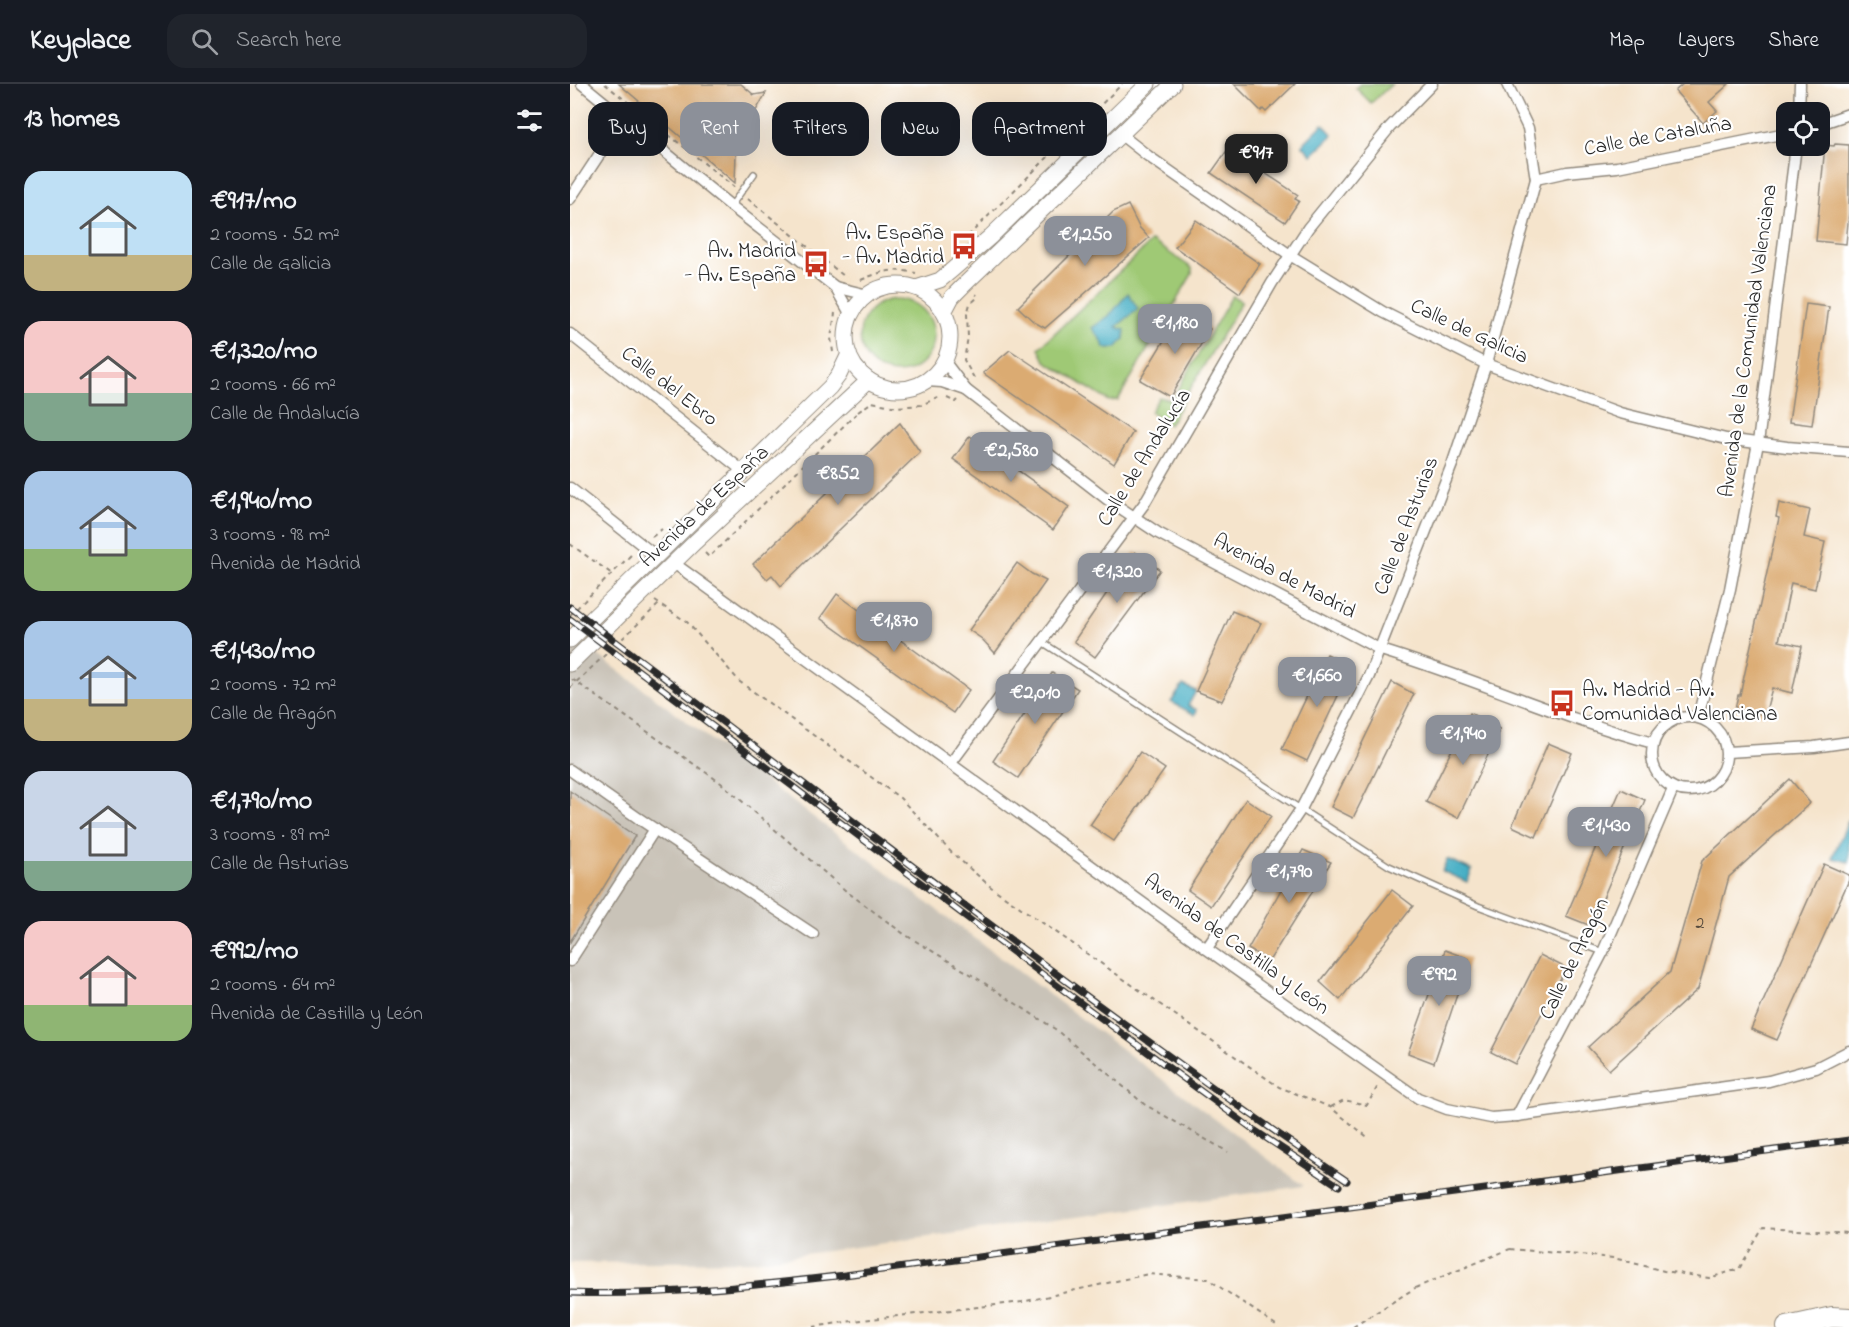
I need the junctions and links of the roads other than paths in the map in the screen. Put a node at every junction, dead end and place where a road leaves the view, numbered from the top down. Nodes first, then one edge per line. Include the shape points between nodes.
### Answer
1 (582, 84) edge
2 (1148, 84) edge
3 (1173, 84) edge
4 (1432, 84) edge
5 (1507, 84) edge
6 (1800, 84) edge
7 (605, 102) edge
8 (1799, 102) edge
9 (1849, 114) edge
10 (1830, 121) edge
11 (1120, 134) junction
12 (1776, 135) edge
13 (668, 154) edge
14 (598, 156) edge
15 (1795, 156) edge
16 (754, 174) dead end
17 (1536, 179) junction
18 (570, 199) edge
19 (731, 206) junction
20 (1290, 255) junction
21 (834, 287) junction
22 (916, 288) junction
23 (868, 295) junction
24 (944, 312) junction
25 (851, 315) junction
26 (570, 334) edge
27 (849, 354) junction
28 (944, 361) junction
29 (1485, 364) junction
30 (869, 380) junction
31 (926, 381) junction
32 (966, 390) junction
33 (1758, 443) junction
34 (1849, 452) edge
35 (743, 471) junction
36 (570, 488) edge
37 (1134, 517) junction
38 (656, 556) junction
39 (675, 564) junction
40 (570, 640) edge
41 (1042, 642) junction
42 (1381, 650) junction
43 (570, 664) edge
44 (1698, 717) junction
45 (1849, 742) edge
46 (1653, 744) junction
47 (1727, 752) junction
48 (951, 764) junction
49 (570, 770) edge
50 (1673, 789) junction
51 (1301, 808) junction
52 (655, 829) junction
53 (813, 934) dead end
54 (1207, 948) junction
55 (1603, 952) junction
56 (570, 961) edge
57 (1849, 1052) edge
58 (1517, 1116) junction
59 (1849, 1318) edge
60 (1779, 1327) edge
61 (1787, 1327) edge
62 (1798, 1327) edge

1 - 7 street
2 - 22 street via 990,237 940,280
3 - 11 street
4 - 20 street, Calle de Andalucía via 1357,166
5 - 17 street, Calle de Asturias via 1528,128
6 - 8 street
9 - 10 street
11 - 20 street, Calle de Galicia
11 - 24 street via 952,297
12 - 17 street, Calle de Cataluña
13 - 19 street
14 - 18 street
15 - 33 street, Avenida de la Comunidad Valenciana
16 - 19 lane
17 - 29 street, Calle de Asturias
19 - 21 street
20 - 29 street, Calle de Galicia via 1383,312
20 - 37 street, Calle de Andalucía
21 - 23 street
21 - 25 street
22 - 23 street via 883,287
22 - 24 street
23 - 25 street
24 - 28 street via 950,339
25 - 27 street via 846,332
26 - 35 street, Calle del Ebro
27 - 30 street via 858,371
27 - 35 street, Avenida de España via 830,387
28 - 31 street
28 - 32 street, Avenida de Madrid
29 - 33 street, Calle de Galicia via 1620,413
29 - 42 street, Calle de Asturias via 1453,462
30 - 31 street via 900,389
30 - 39 street, Avenida de España
31 - 32 street
32 - 37 street, Avenida de Madrid
33 - 34 street, Calle de Galicia
33 - 44 street, Avenida de la Comunidad Valenciana via 1730,589
35 - 38 street, Avenida de España
36 - 38 street
37 - 41 street, Calle de Andalucía
37 - 42 street, Avenida de Madrid
38 - 40 street, Avenida de España
39 - 43 street, Avenida de España
39 - 48 street, Avenida de Castilla y León
41 - 48 street, Calle de Andalucía
41 - 51 lane
42 - 46 street, Avenida de Madrid
42 - 51 street, Calle de Asturias
44 - 46 street via 1676,718 1658,733
44 - 47 street via 1719,730
45 - 47 street
46 - 50 street via 1655,768
47 - 50 street via 1724,769 1707,786
48 - 54 street, Avenida de Castilla y León
49 - 52 street
50 - 55 street, Calle de Aragón
51 - 54 street, Calle de Asturias
51 - 55 lane via 1389,866 1478,906
52 - 53 street
52 - 56 street
54 - 58 street, Avenida de Castilla y León via 1418,1098 1491,1118
55 - 58 street, Calle de Aragón
57 - 58 street, Avenida de Castilla y León via 1816,1068 1769,1081
59 - 61 highway via 1832,1317
60 - 61 highway
61 - 62 highway

